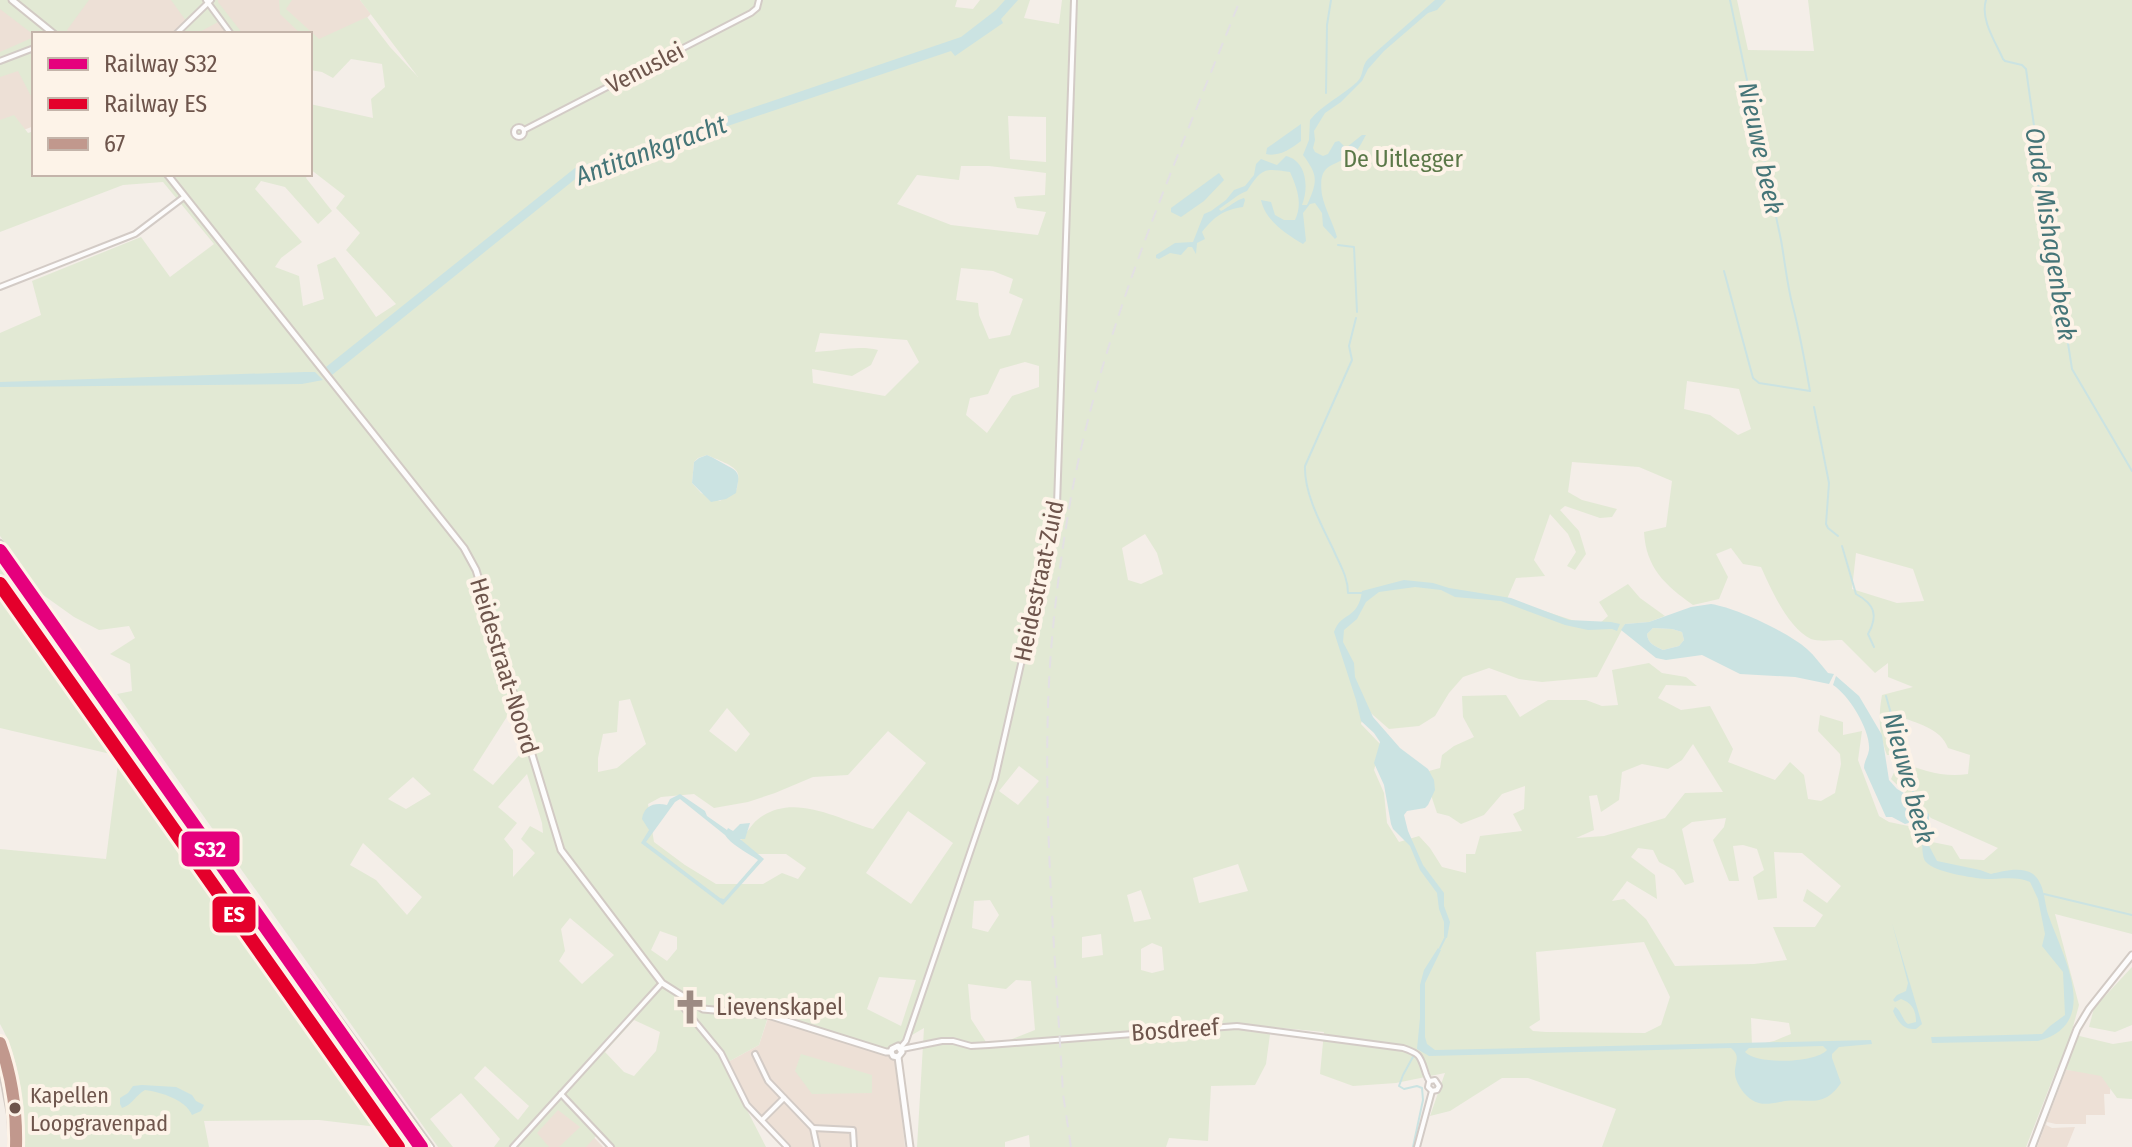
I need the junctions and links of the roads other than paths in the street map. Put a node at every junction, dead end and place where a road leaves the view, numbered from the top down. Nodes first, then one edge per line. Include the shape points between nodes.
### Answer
1 (12, 0) edge
2 (759, 0) edge
3 (1074, 0) edge
4 (208, 1) edge
5 (52, 32) edge
6 (178, 32) edge
7 (230, 32) edge
8 (32, 49) edge
9 (0, 61) edge
10 (524, 130) dead end
11 (168, 176) edge
12 (184, 197) junction
13 (0, 287) edge
14 (0, 543) edge
15 (2132, 955) edge
16 (662, 983) junction
17 (683, 1007) dead end
18 (0, 1043) edge
19 (901, 1048) junction
20 (891, 1052) junction
21 (755, 1054) dead end
22 (898, 1057) junction
23 (0, 1058) edge
24 (1430, 1081) junction
25 (1432, 1091) junction
26 (561, 1094) junction
27 (784, 1098) junction
28 (762, 1120) junction
29 (813, 1128) junction
30 (14, 1147) edge
31 (431, 1147) edge
32 (513, 1147) edge
33 (611, 1147) edge
34 (787, 1147) edge
35 (817, 1147) edge
36 (854, 1147) edge
37 (910, 1147) edge
38 (1417, 1147) edge
39 (2032, 1147) edge

1 - 5 street
2 - 10 street, Venuslei via 754,12
3 - 19 street, Heidestraat-Zuid via 1057,505 995,779
4 - 6 street
4 - 7 street
8 - 9 street
11 - 12 street, Heidestraat-Noord
12 - 13 street via 135,234
12 - 16 street, Heidestraat-Noord via 473,562 561,850
14 - 31 street
15 - 39 street via 2077,1029
16 - 20 street, Heidestraat-Noord via 703,1009 768,1015
16 - 26 street
17 - 28 street via 721,1053 747,1105
18 - 30 street via 13,1093
19 - 20 street via 894,1046
19 - 22 street
19 - 24 street, Bosdreef via 942,1041 971,1046 1247,1026 1403,1048 1420,1057
20 - 22 street
21 - 27 street via 768,1081
22 - 37 street
23 - 30 street
24 - 25 street, Bosdreef
24 - 25 street, Bosdreef via 1439,1086
25 - 38 street, Bosdreef
26 - 32 street
26 - 33 street
27 - 28 street
27 - 29 street
28 - 34 street
29 - 35 street
29 - 36 street via 853,1130

